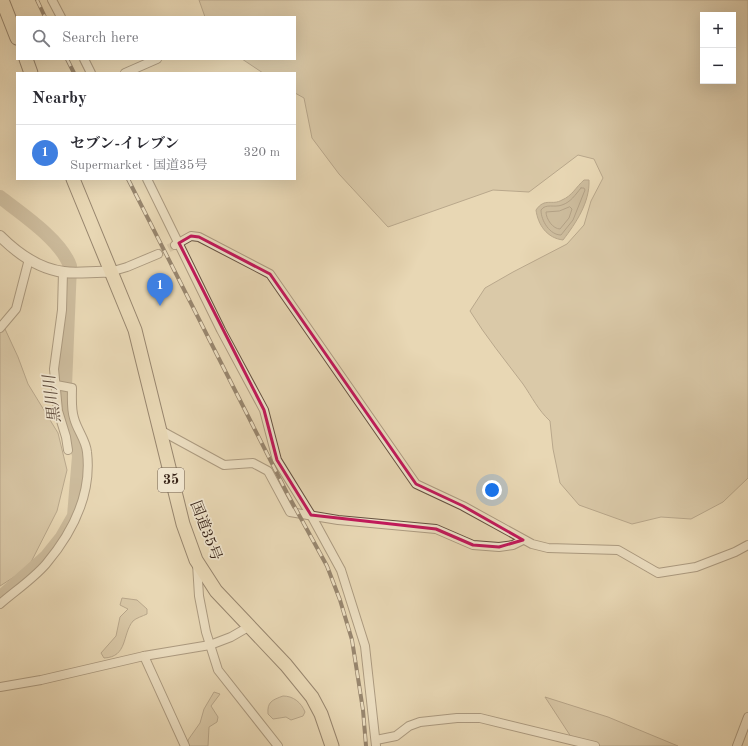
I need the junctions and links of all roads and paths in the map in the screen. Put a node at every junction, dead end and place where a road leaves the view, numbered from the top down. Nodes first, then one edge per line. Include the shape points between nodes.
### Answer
1 (2, 0) edge
2 (52, 0) edge
3 (60, 16) edge
4 (16, 35) edge
5 (26, 60) edge
6 (84, 60) edge
7 (155, 60) edge
8 (31, 72) edge
9 (90, 72) edge
10 (127, 72) edge
11 (73, 180) edge
12 (147, 180) edge
13 (0, 236) edge
14 (177, 244) junction
15 (158, 254) tunnel mouth
16 (29, 259) junction
17 (63, 272) junction
18 (110, 272) junction
19 (1, 324) edge
20 (57, 385) junction
21 (158, 429) junction
22 (68, 450) dead end
23 (311, 515) junction
24 (522, 540) junction
25 (748, 545) edge
26 (196, 560) junction
27 (0, 604) edge
28 (250, 626) junction
29 (210, 645) junction
30 (144, 656) junction
31 (0, 687) edge
32 (748, 717) edge
33 (376, 743) edge
34 (185, 746) edge
35 (278, 746) edge
36 (332, 746) edge
37 (595, 746) edge
38 (736, 746) edge

1 - 4 highway
2 - 3 street
5 - 8 highway
6 - 9 street
7 - 10 street
11 - 18 highway, 国道35号 / 35
12 - 14 street
13 - 16 street
14 - 23 street via 264,410 277,460
14 - 24 street via 191,236 199,237 270,274 416,484 463,506
15 - 18 street
16 - 17 street
16 - 19 street via 16,309
17 - 18 street
17 - 20 street via 62,310 54,369
18 - 21 highway, 国道35号 / 35 via 134,330
20 - 22 street via 58,411
20 - 27 street via 72,388 74,418 87,450 88,472 82,500 68,533 46,564
21 - 23 street via 224,465 253,463 268,471 290,512
21 - 26 highway, 国道35号 / 35 via 183,524
23 - 24 street via 436,529 472,545 499,547 513,545
23 - 33 street via 341,570 365,646
24 - 25 street via 548,548 618,550 658,574 696,567
26 - 28 highway, 国道35号 / 35 via 216,590
26 - 29 street via 199,596
28 - 29 street
28 - 36 highway, 国道35号 / 35 via 312,697
29 - 30 street
29 - 35 street via 218,670
30 - 31 street
30 - 34 street
32 - 38 street
33 - 37 street via 396,736 409,726 420,722 480,718

